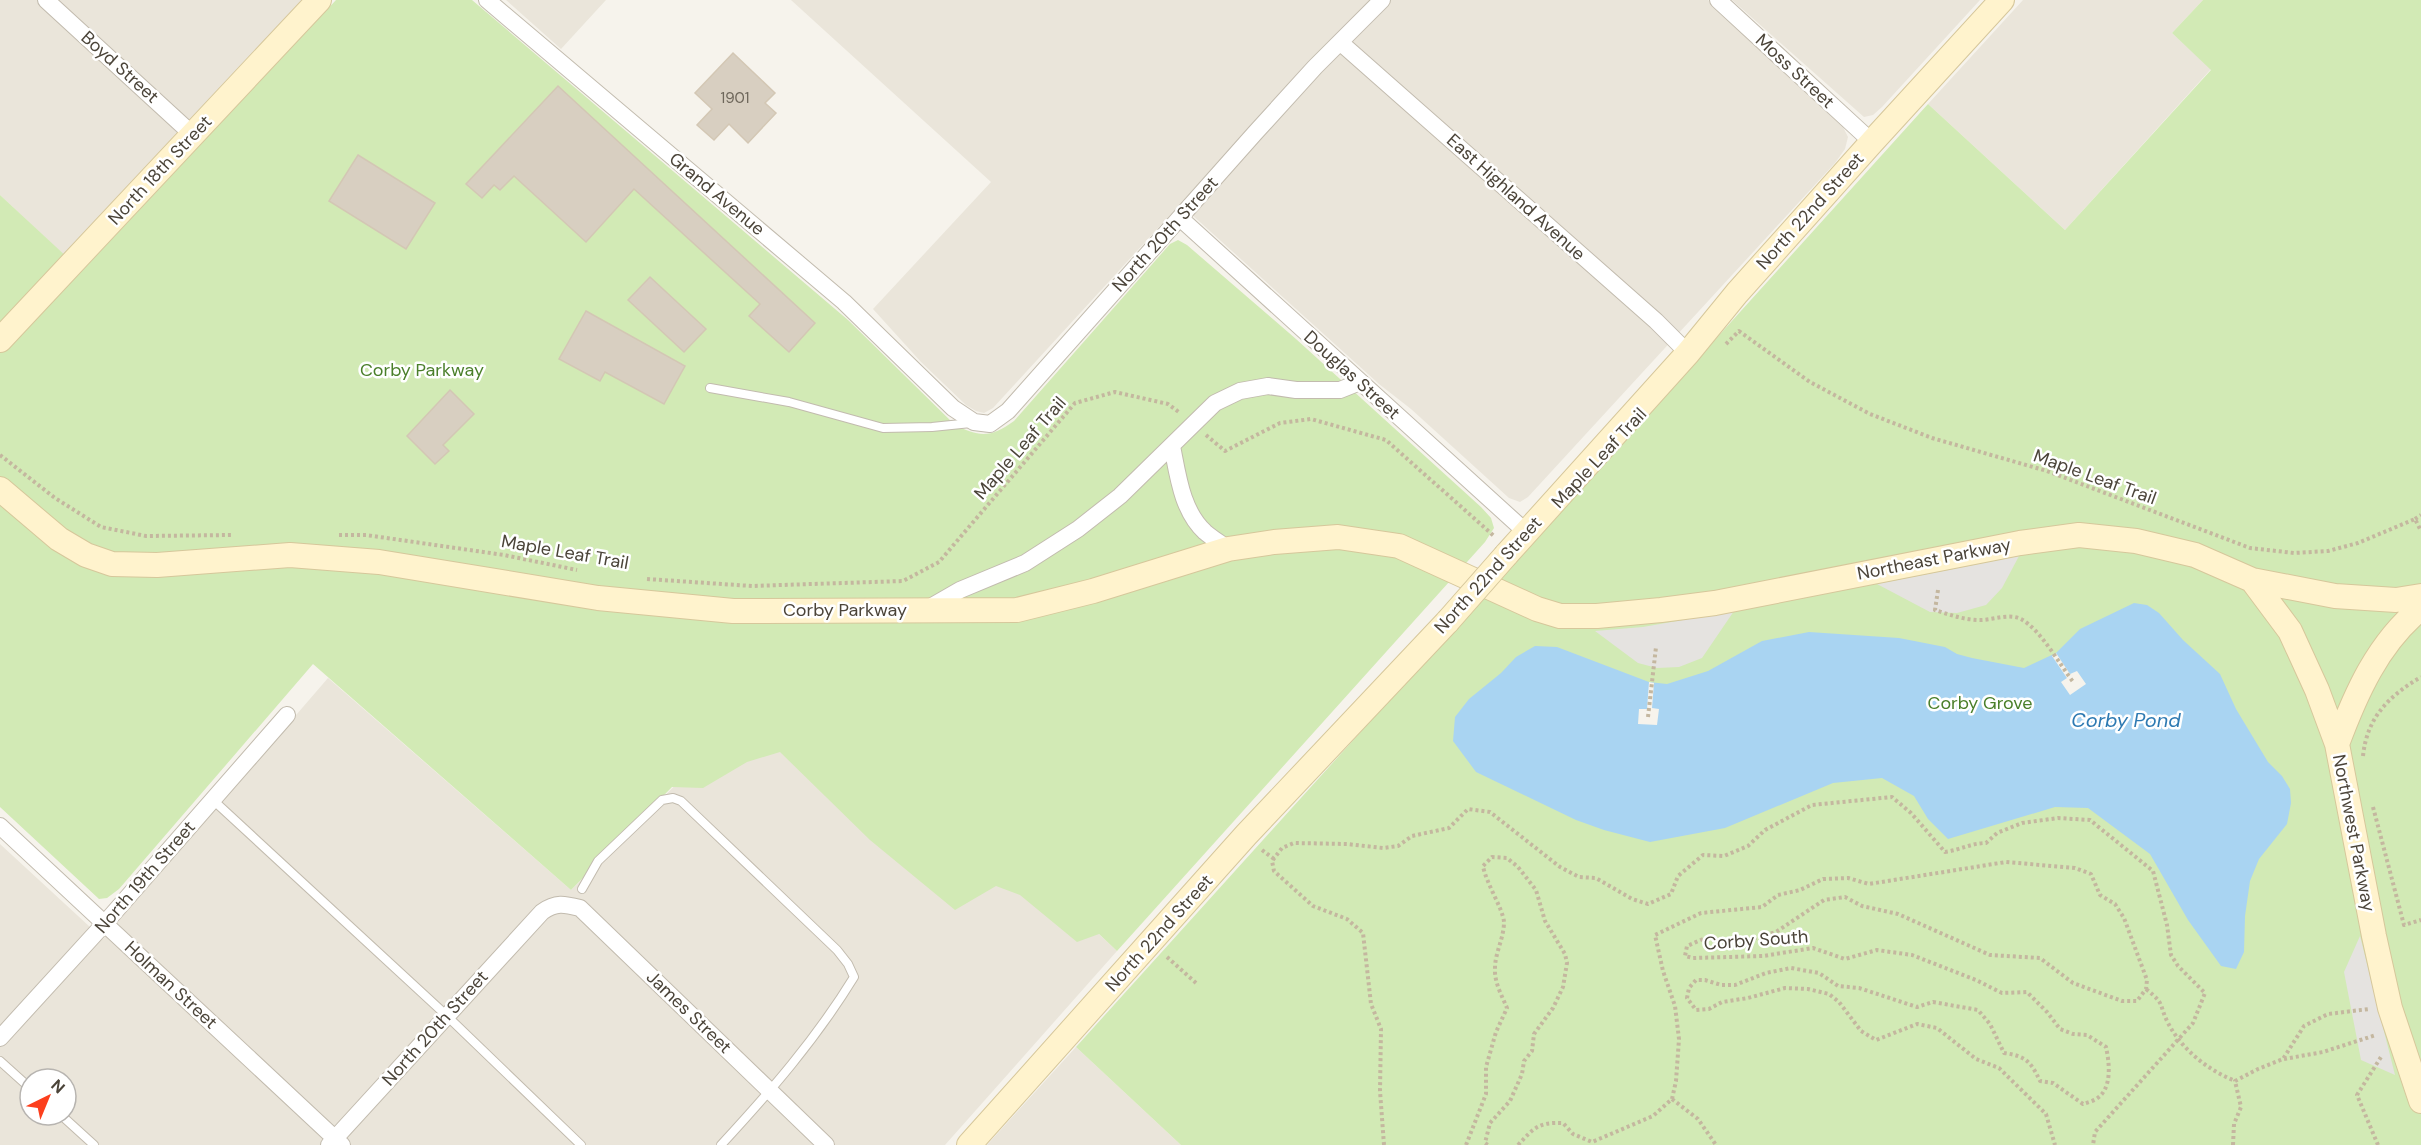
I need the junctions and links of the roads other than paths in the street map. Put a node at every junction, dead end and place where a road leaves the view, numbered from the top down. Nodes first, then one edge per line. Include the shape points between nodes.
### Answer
1 (46, 0) edge
2 (319, 0) edge
3 (487, 0) edge
4 (1382, 0) edge
5 (1718, 0) edge
6 (2002, 0) edge
7 (1341, 43) junction
8 (193, 135) junction
9 (1872, 142) junction
10 (1180, 218) junction
11 (0, 340) edge
12 (1688, 353) junction
13 (1360, 382) junction
14 (710, 388) dead end
15 (974, 422) junction
16 (1172, 446) junction
17 (0, 489) edge
18 (1514, 546) junction
19 (1228, 549) junction
20 (1451, 569) joint
21 (2252, 580) junction
22 (2421, 596) edge
23 (2421, 608) edge
24 (924, 610) junction
25 (287, 715) dead end
26 (2337, 744) junction
27 (213, 800) junction
28 (0, 826) edge
29 (582, 889) dead end
30 (542, 912) joint
31 (105, 923) junction
32 (446, 1015) junction
33 (0, 1038) edge
34 (0, 1061) edge
35 (18, 1077) edge
36 (771, 1091) junction
37 (2421, 1101) edge
38 (74, 1127) edge
39 (335, 1143) edge
40 (94, 1145) edge
41 (581, 1145) edge
42 (721, 1145) edge
43 (826, 1145) edge
44 (969, 1145) edge

1 - 8 street, Boyd Street
2 - 8 street, North 18th Street
3 - 15 street, Grand Avenue via 844,302 953,408
4 - 7 street, North 20th Street
5 - 9 street, Moss Street
6 - 9 street, North 22nd Street
7 - 10 street, North 20th Street
7 - 12 street, East Highland Avenue
8 - 11 street, North 18th Street
9 - 12 street, North 22nd Street
10 - 13 street, Douglas Street
10 - 15 street, North 20th Street via 1008,411 990,424
12 - 18 street, North 22nd Street
13 - 16 street via 1340,390 1268,386 1240,391 1215,403
13 - 18 street, Douglas Street
14 - 15 lane via 789,402 883,428
16 - 19 street via 1189,512 1204,531
16 - 24 street via 1120,496 1078,529 1025,562
17 - 24 street, Corby Parkway via 59,539 112,564 157,565 290,555 380,562 598,598 734,611
18 - 44 street, North 22nd Street, bridge via 1246,835
19 - 20 street, Corby Parkway via 1338,537 1399,546
19 - 24 street, Corby Parkway via 1017,610
20 - 21 street, Northeast Parkway via 1560,616 1597,616 1715,603 2079,535 2136,541 2195,555
21 - 22 street, Northeast Parkway via 2335,596 2396,600
21 - 26 street, Northwest Parkway via 2290,631
23 - 26 street via 2378,656 2354,698
25 - 27 street, North 19th Street
26 - 37 street, Northwest Parkway via 2390,1008
27 - 31 street, North 19th Street
27 - 32 lane
28 - 31 street, Holman Street
29 - 36 lane via 598,861 662,800 673,798 713,830 837,950 854,978
30 - 32 street, North 20th Street
30 - 36 street, James Street via 560,903 580,908
31 - 33 street, North 19th Street
31 - 39 street, Holman Street
32 - 39 street, North 20th Street
32 - 41 lane
34 - 35 lane
36 - 42 lane
36 - 43 street, James Street
38 - 40 lane

